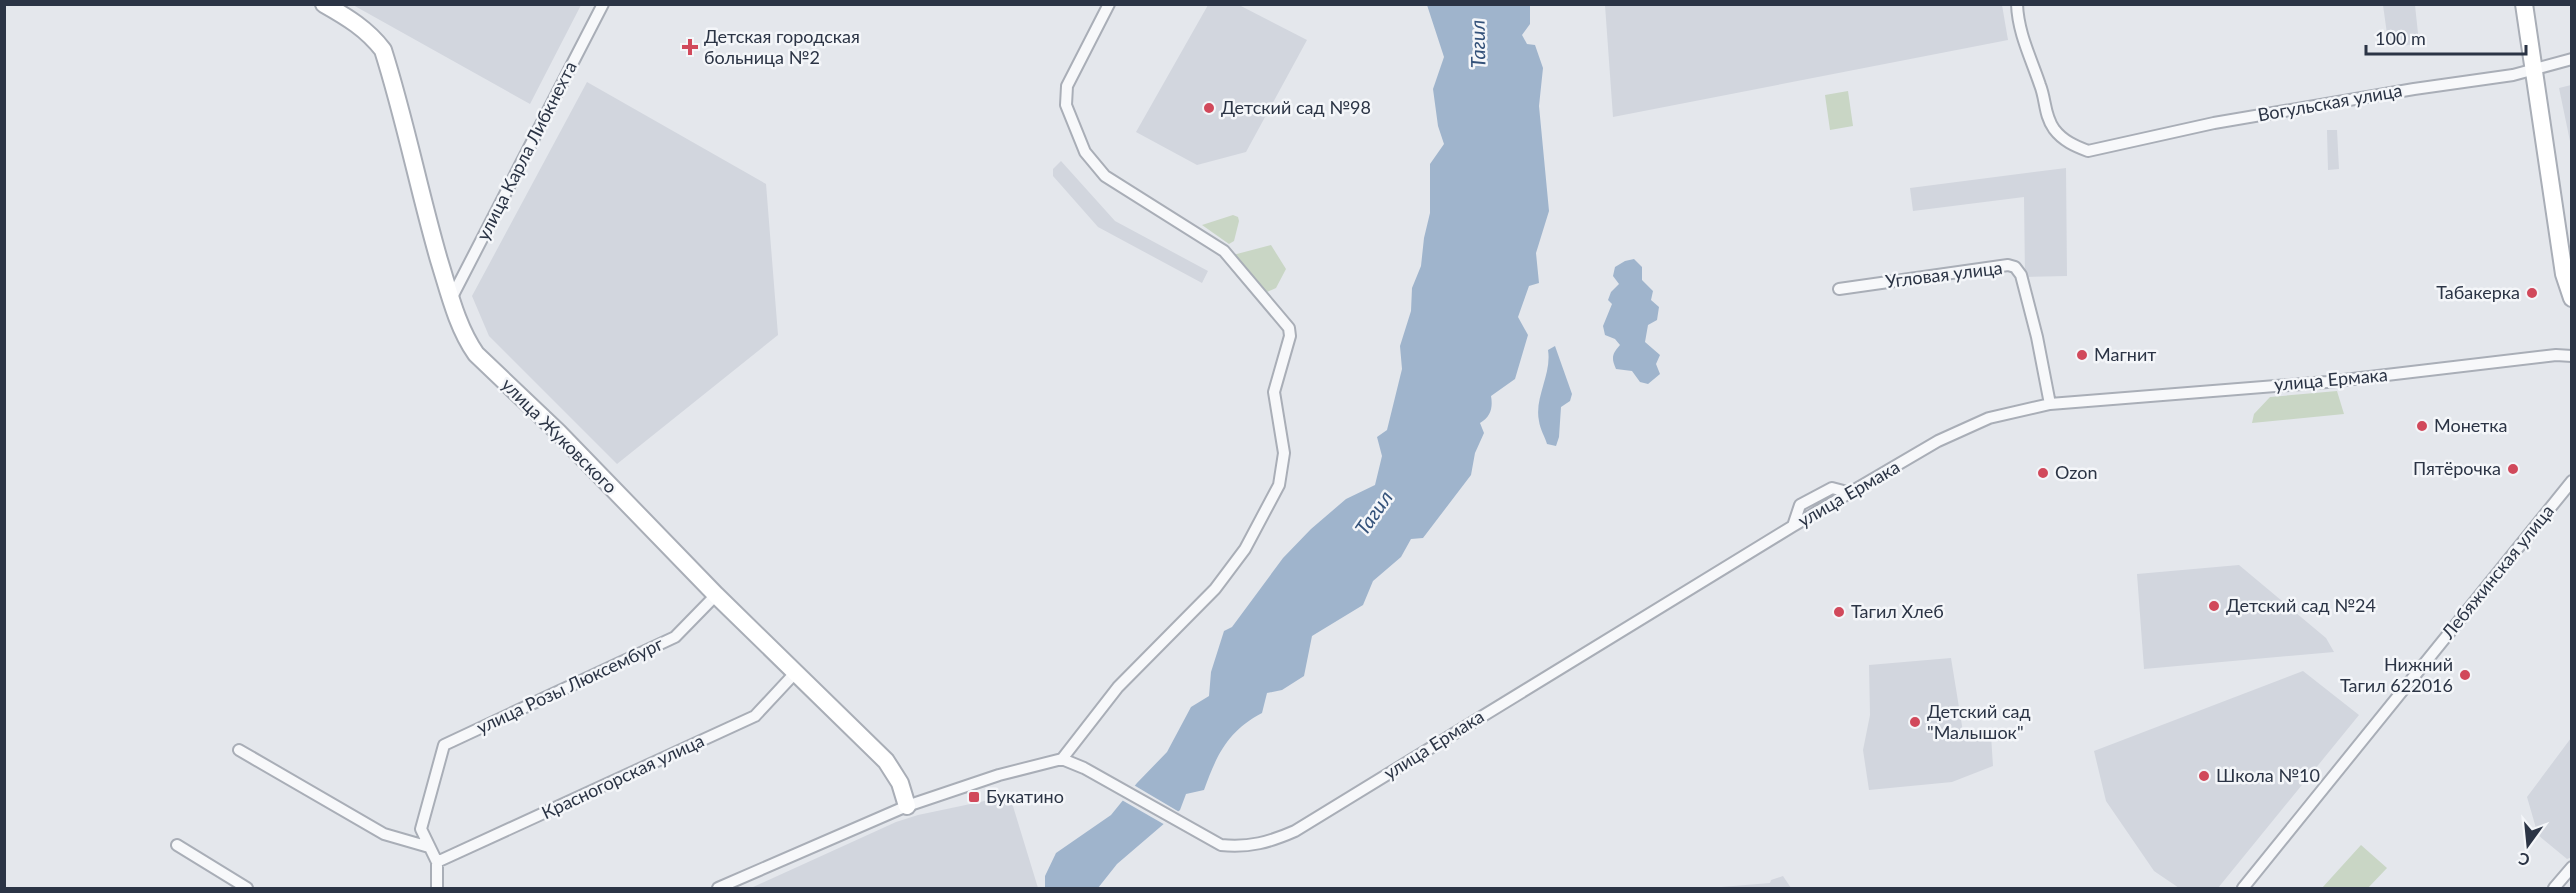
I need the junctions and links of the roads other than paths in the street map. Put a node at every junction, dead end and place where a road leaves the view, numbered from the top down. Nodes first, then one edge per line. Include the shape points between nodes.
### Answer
1 (324, 4) edge
2 (603, 4) edge
3 (1109, 4) edge
4 (2017, 4) edge
5 (2524, 4) edge
6 (2571, 59) edge
7 (2534, 71) junction
8 (1839, 289) dead end
9 (2571, 298) edge
10 (451, 299) junction
11 (2571, 356) edge
12 (2050, 404) junction
13 (2571, 481) edge
14 (716, 595) junction
15 (796, 672) junction
16 (239, 750) dead end
17 (1062, 759) junction
18 (907, 806) junction
19 (177, 845) dead end
20 (429, 847) junction
21 (437, 862) junction
22 (2571, 867) edge
23 (247, 888) edge
24 (436, 888) edge
25 (718, 888) edge
26 (2243, 888) edge
27 (2554, 888) edge

1 - 10 street, улица Жуковского via 371,35 383,50
2 - 10 street, улица Карла Либкнехта
3 - 17 street via 1067,86 1066,105 1085,152 1105,176 1224,251 1289,328 1274,392 1284,453 1280,485 1239,557 1215,589 1118,687
4 - 7 street, Вогульская улица via 2045,111 2054,129 2070,145 2088,151 2214,123
5 - 7 street
6 - 7 street, Вогульская улица
7 - 9 street via 2564,274
8 - 12 street, Угловая улица via 2015,267 2037,337
10 - 14 street, улица Жуковского via 465,339 476,354 558,432
11 - 12 street, улица Ермака via 2327,382
12 - 17 street, улица Ермака via 2008,412 1967,426 1793,526 1295,831 1268,843 1221,845
13 - 26 street, Лебяжинская улица
14 - 15 street, улица Жуковского
14 - 20 street, улица Розы Люксембург via 675,637 444,744 421,829
15 - 18 street, улица Жуковского via 886,761 900,783
15 - 21 street, Красногорская улица via 754,716
16 - 20 street via 384,834
17 - 18 street
18 - 25 street
19 - 23 street
20 - 21 street
21 - 24 street
22 - 27 street

